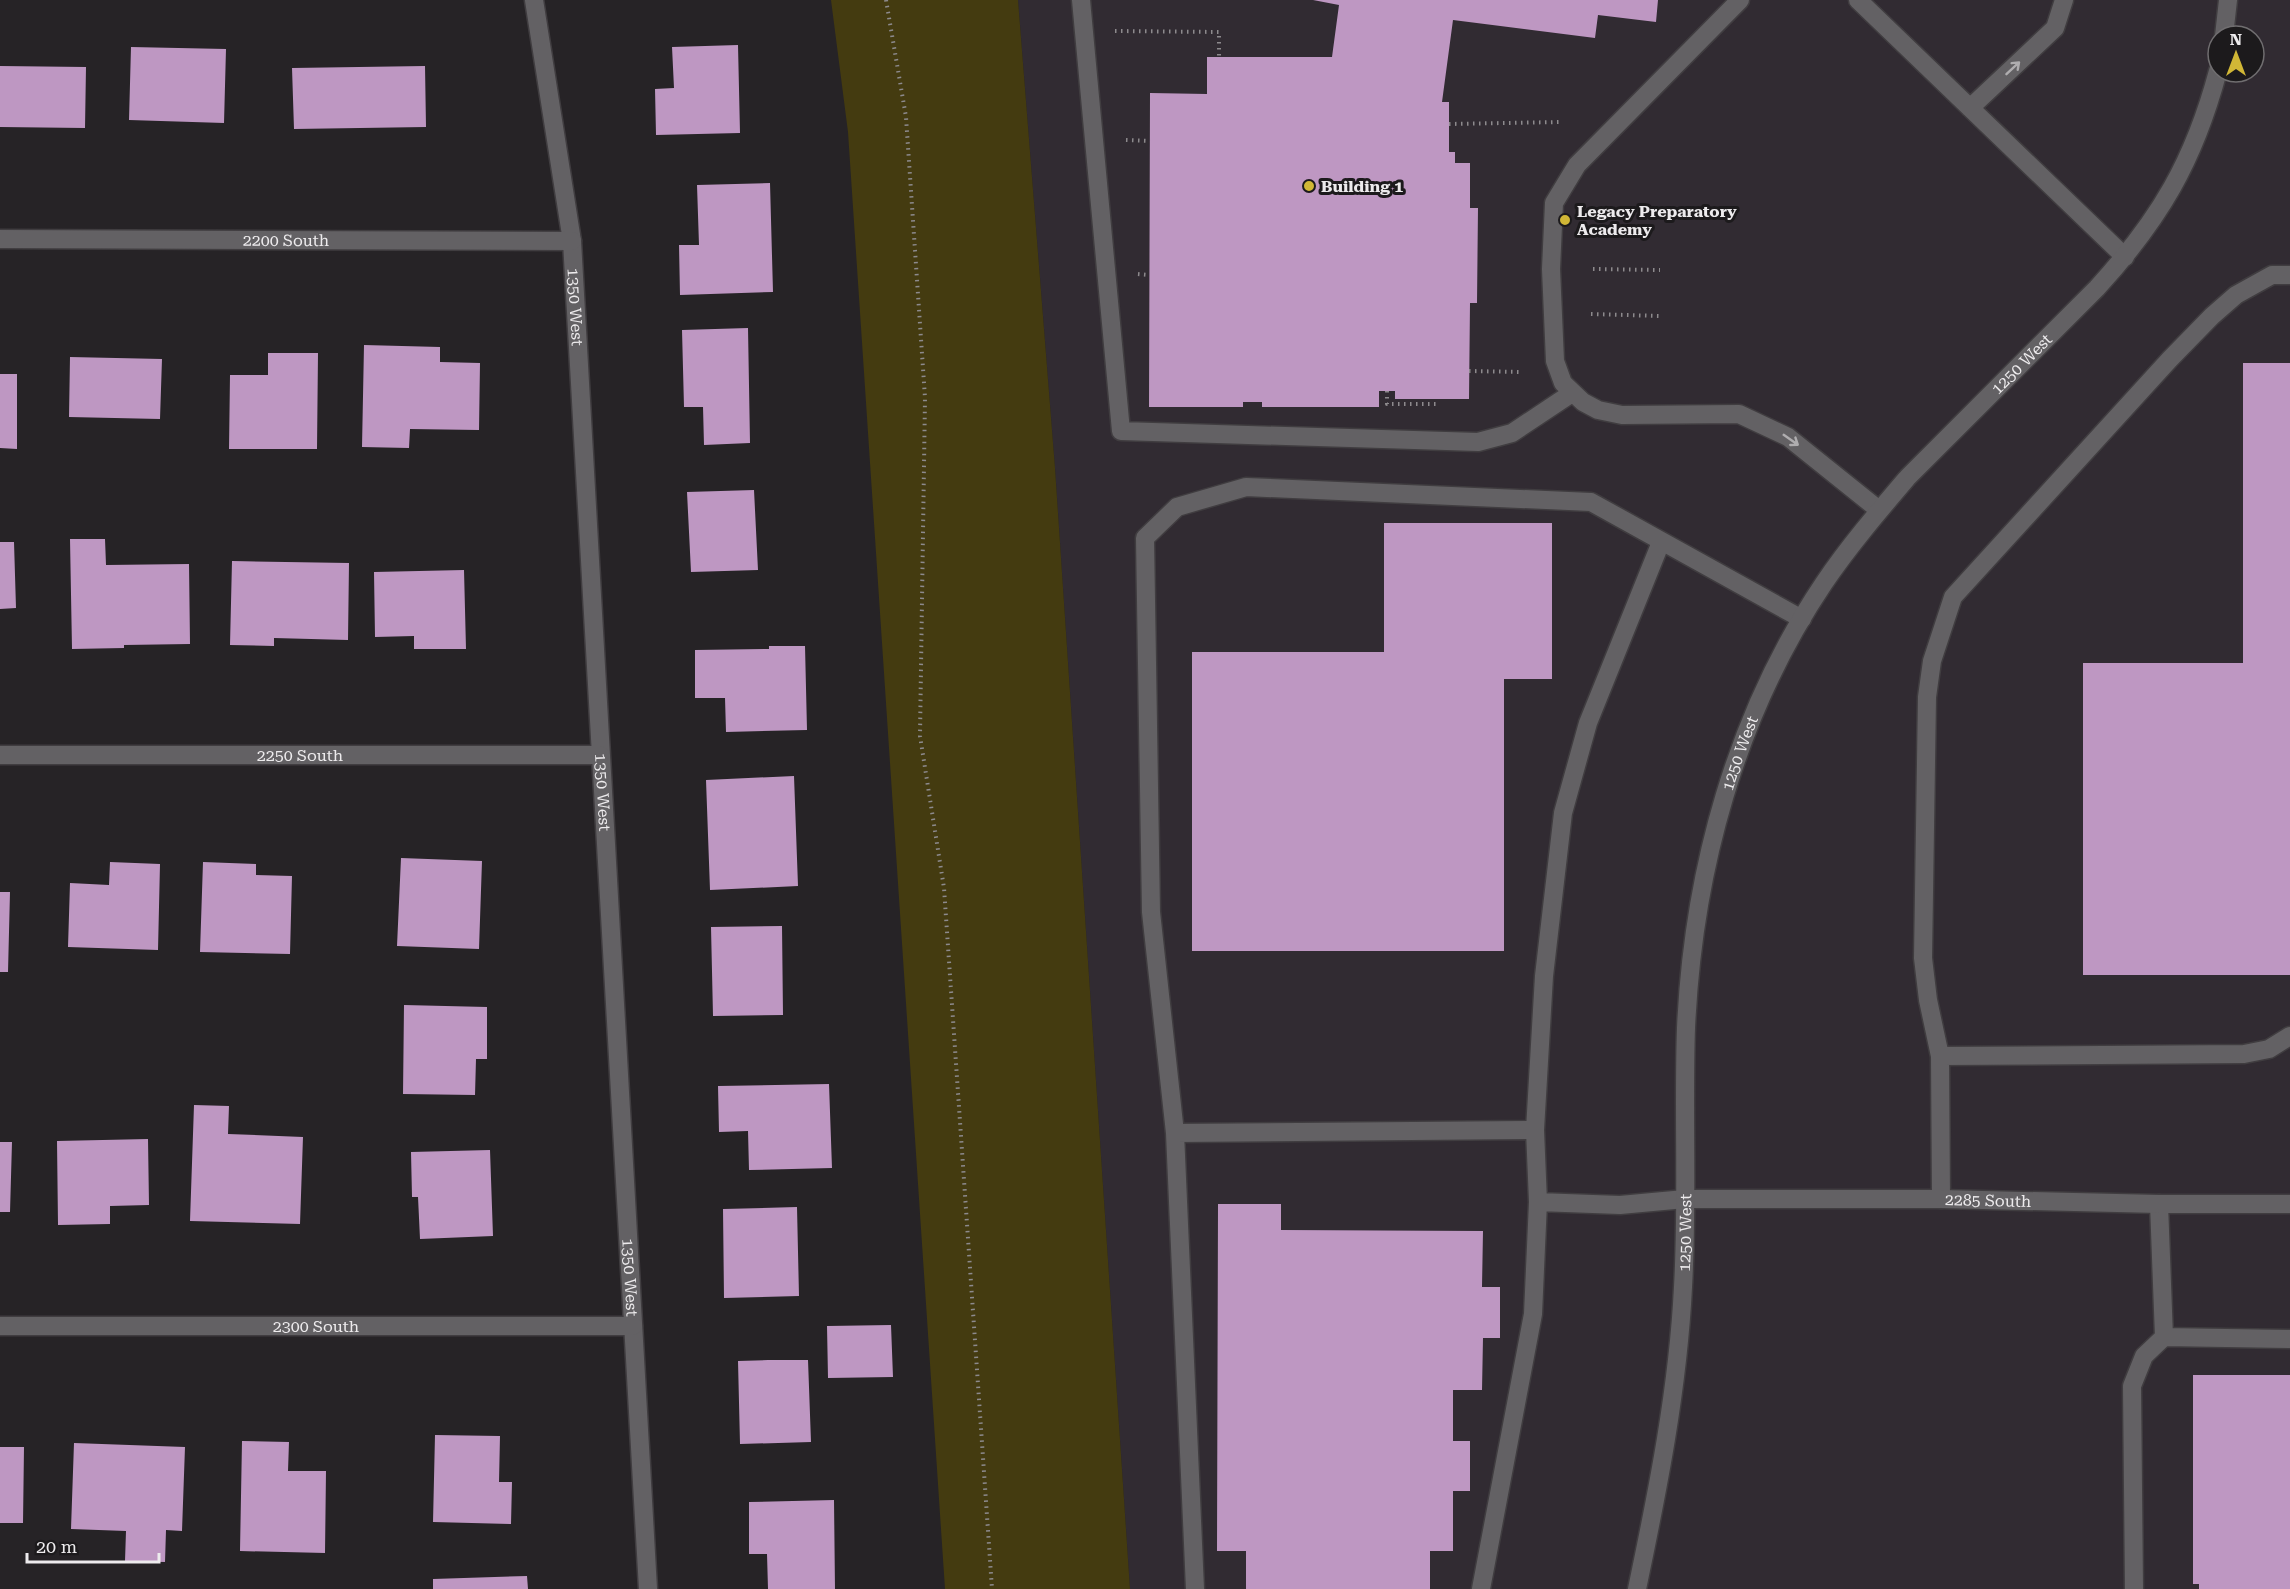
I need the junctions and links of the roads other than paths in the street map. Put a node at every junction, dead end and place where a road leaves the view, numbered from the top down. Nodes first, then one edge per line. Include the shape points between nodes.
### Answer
1 (534, 0) edge
2 (1081, 0) edge
3 (1740, 0) edge
4 (1858, 0) edge
5 (2064, 0) edge
6 (2228, 0) edge
7 (2225, 24) edge
8 (2214, 84) edge
9 (1970, 108) junction
10 (0, 239) edge
11 (572, 241) junction
12 (2125, 257) junction
13 (2290, 275) edge
14 (1572, 393) junction
15 (1879, 510) junction
16 (1661, 542) junction
17 (1802, 619) junction
18 (0, 755) edge
19 (600, 755) junction
20 (2290, 1036) edge
21 (1940, 1056) junction
22 (1535, 1130) junction
23 (1175, 1133) junction
24 (1685, 1199) junction
25 (1941, 1199) junction
26 (1538, 1202) junction
27 (2159, 1204) junction
28 (2290, 1204) edge
29 (0, 1326) edge
30 (633, 1326) junction
31 (2164, 1337) junction
32 (2290, 1339) edge
33 (648, 1589) edge
34 (1195, 1589) edge
35 (1481, 1589) edge
36 (1637, 1589) edge
37 (2134, 1589) edge

1 - 11 street, 1350 West
2 - 14 street via 1121,431 1478,442 1512,433
3 - 14 street via 1576,165 1554,203 1551,269 1555,361
4 - 9 street
9 -> 5 street via 2055,28
6 - 7 street
8 - 12 street, 1250 West via 2193,147 2175,184 2153,222
9 - 12 street
10 - 11 street, 2200 South
11 - 19 street, 1350 West
12 - 15 street, 1250 West
13 - 21 street via 2272,275 2236,294 2212,316 1953,597 1932,661 1927,697 1923,958
14 -> 15 street via 1598,410 1622,415 1739,414 1788,437
15 - 17 street, 1250 West
16 - 17 street
16 - 22 street via 1588,723 1563,813 1544,976
16 - 23 street via 1591,502 1246,487 1177,507 1145,538 1151,912
17 - 24 street, 1250 West via 1749,724 1705,867 1692,944 1686,1028
18 - 19 street, 2250 South
19 - 30 street, 1350 West
20 - 21 street via 2269,1049 2244,1054
21 - 25 street
22 - 23 street
22 - 26 street
23 - 34 street
24 - 25 street, 2285 South
24 - 26 street, 2285 South via 1620,1205
24 - 36 street, 1250 West via 1675,1389
25 - 27 street, 2285 South
26 - 35 street via 1533,1314
27 - 28 street, 2285 South
27 - 31 street
29 - 30 street, 2300 South
30 - 33 street, 1350 West
31 - 32 street
31 - 37 street via 2144,1356 2132,1386

